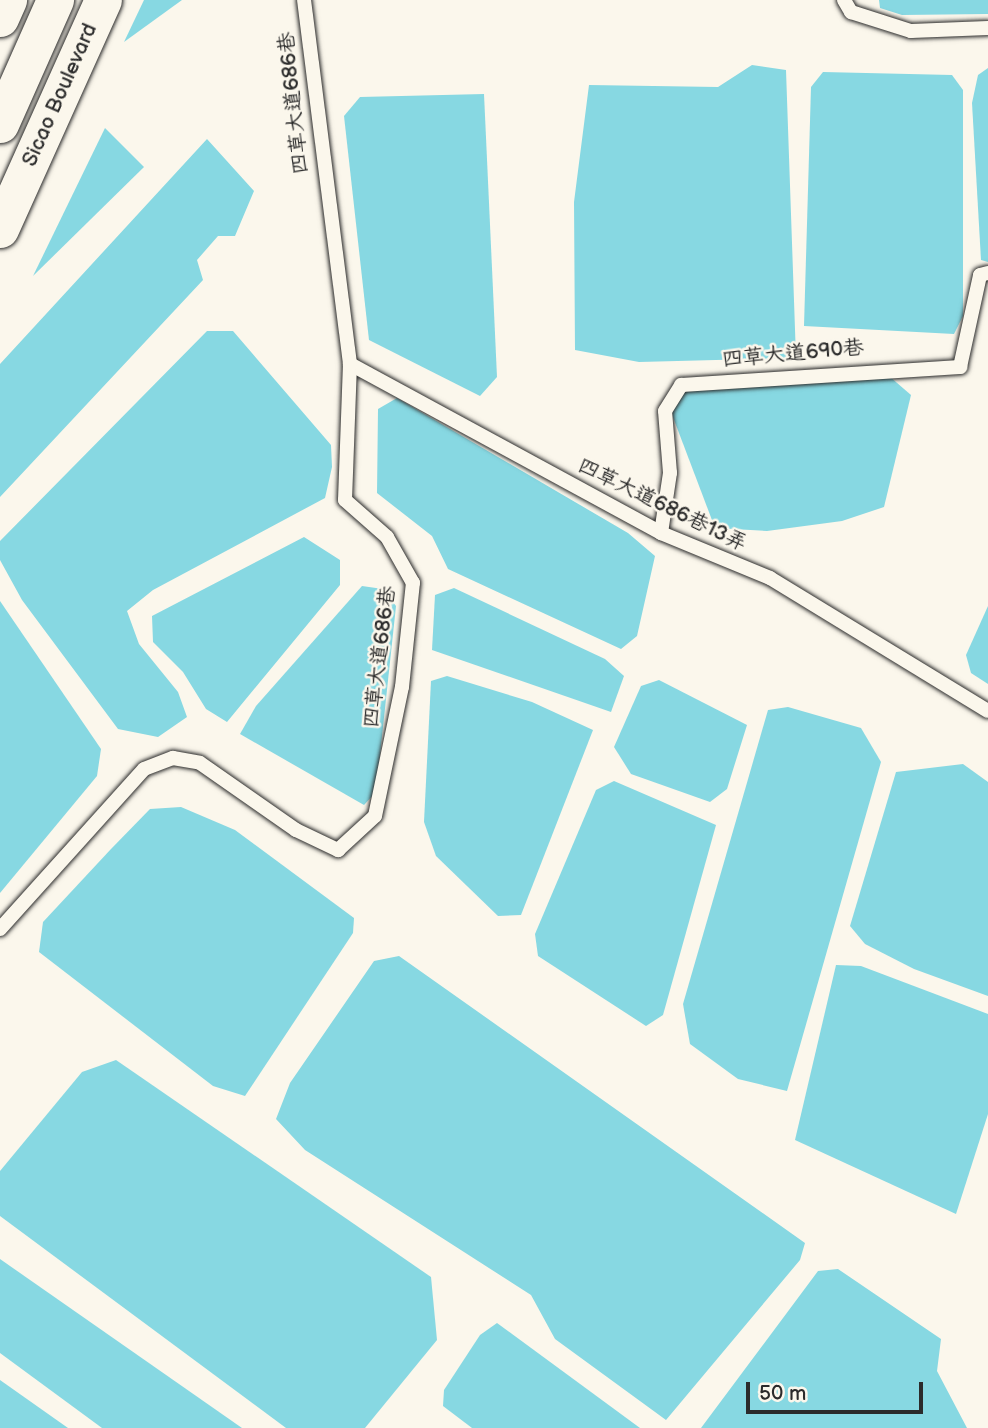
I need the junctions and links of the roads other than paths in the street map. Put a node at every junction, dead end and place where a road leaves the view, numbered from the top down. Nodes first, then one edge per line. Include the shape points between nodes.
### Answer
1 (8, 0) edge
2 (55, 0) edge
3 (103, 0) edge
4 (303, 0) edge
5 (844, 0) edge
6 (0, 18) edge
7 (988, 29) edge
8 (0, 124) edge
9 (0, 229) edge
10 (988, 273) edge
11 (350, 364) junction
12 (661, 533) junction
13 (988, 712) edge
14 (0, 929) edge

1 - 6 street
2 - 8 street, Sicao Boulevard
3 - 9 street, Sicao Boulevard
4 - 11 lane, 四草大道686巷
5 - 7 lane via 851,12 911,31
10 - 12 lane, 四草大道690巷 via 980,275 960,367 681,385 665,411 670,472
11 - 12 lane, 四草大道686巷13弄
11 - 14 lane, 四草大道686巷 via 345,499 387,537 413,583 402,687 375,816 338,850 296,830 200,763 173,758 144,769
12 - 13 lane, 四草大道686巷13弄 via 770,578

